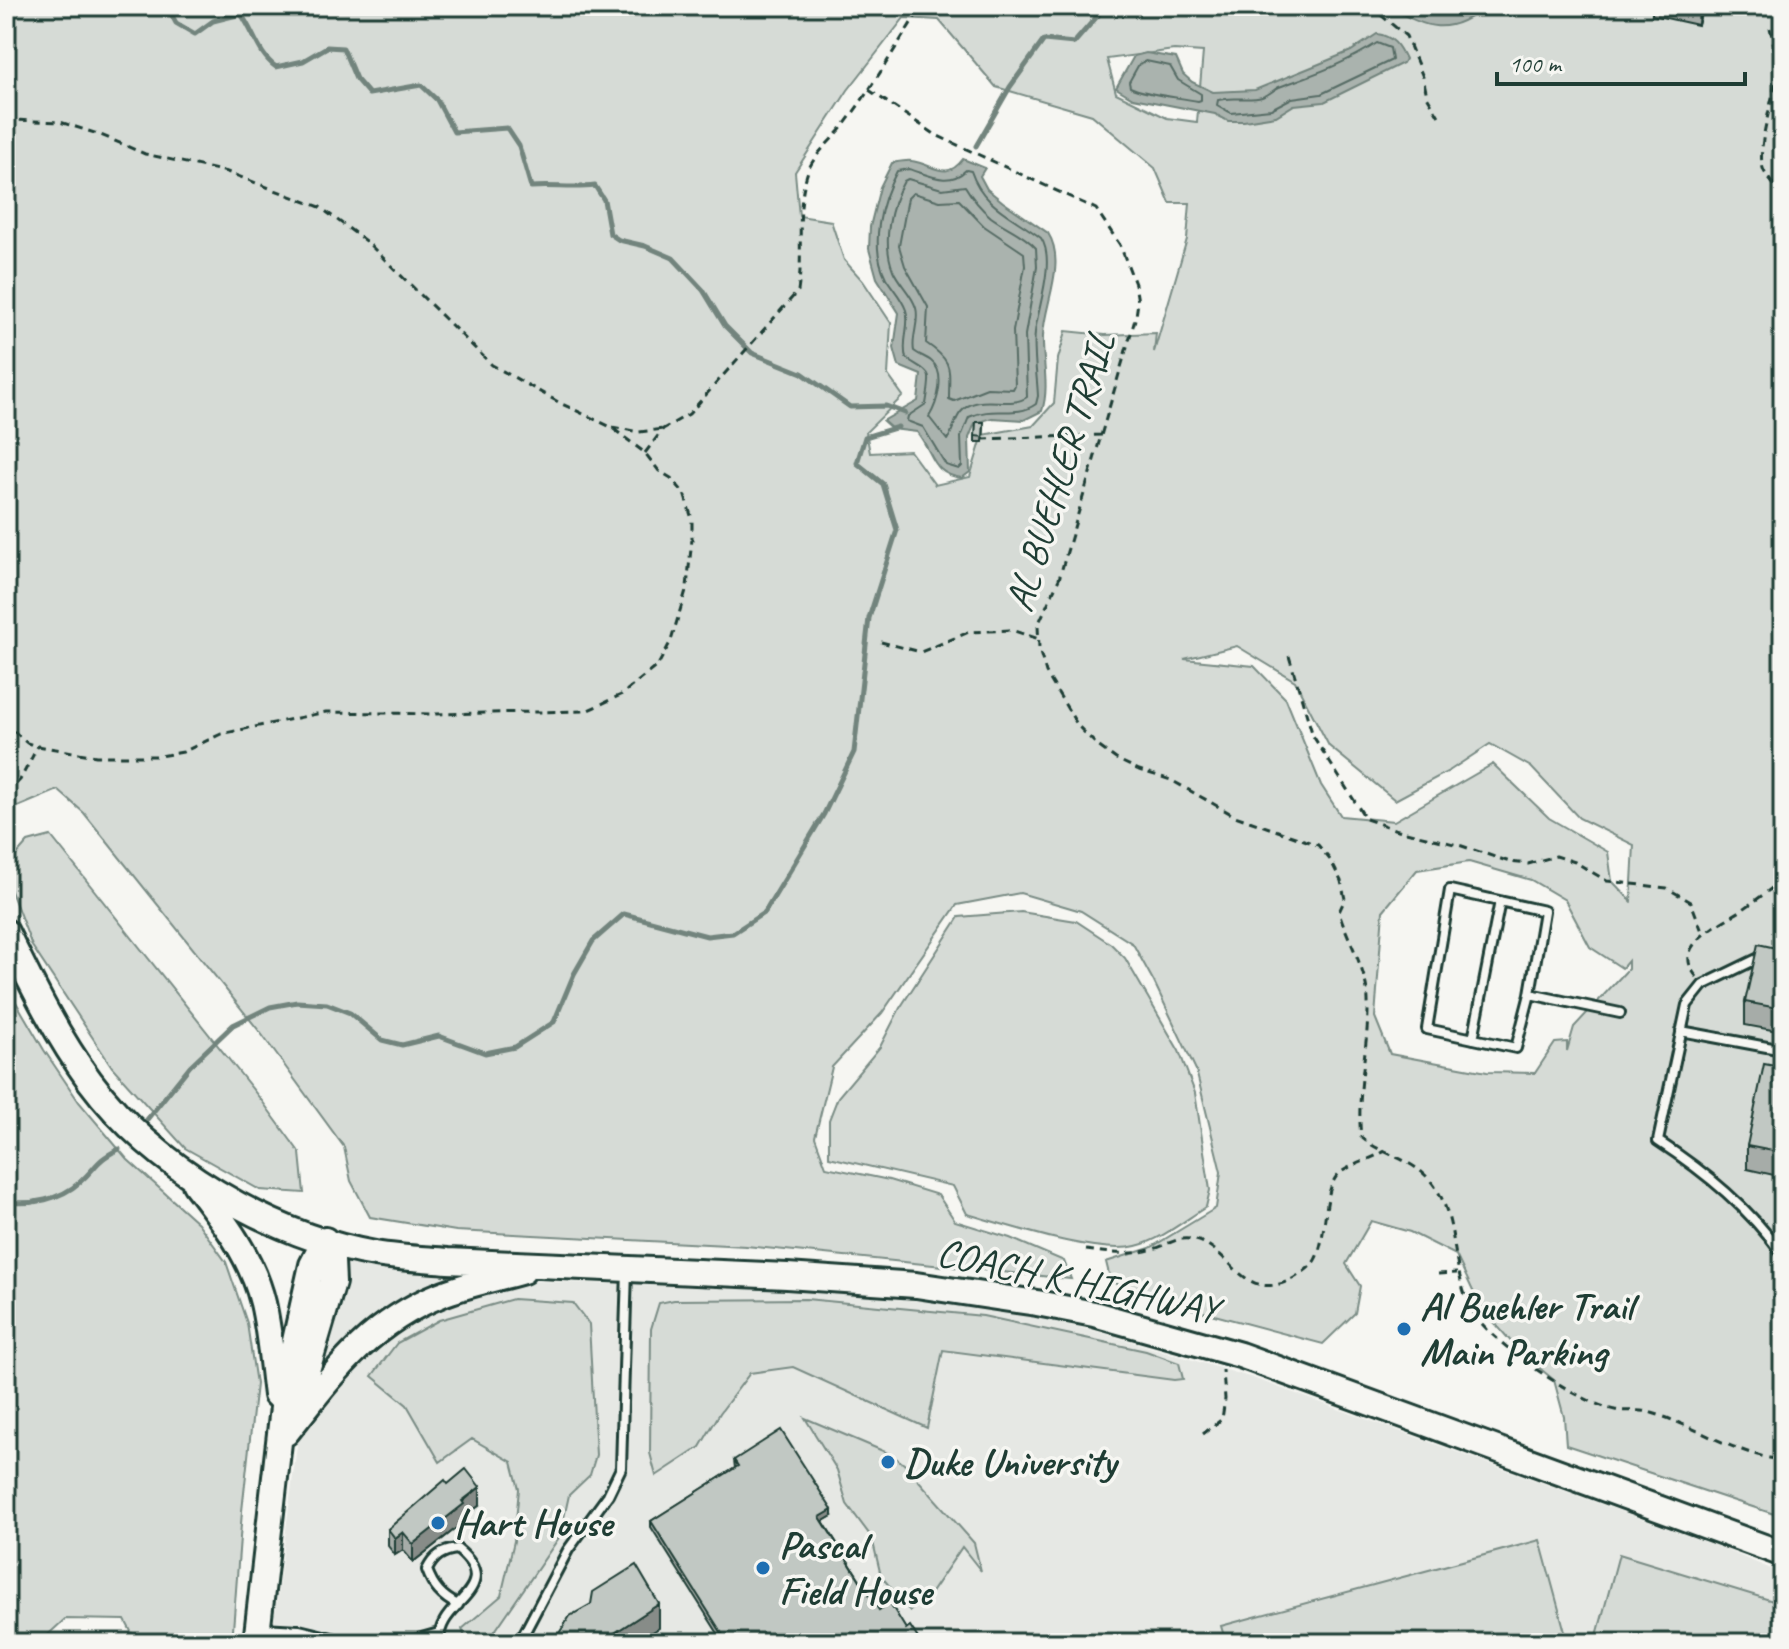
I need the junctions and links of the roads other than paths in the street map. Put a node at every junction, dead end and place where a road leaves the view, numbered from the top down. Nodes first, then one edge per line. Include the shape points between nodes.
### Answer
1 (1500, 901) junction
2 (6, 932) edge
3 (1771, 952) edge
4 (1530, 994) junction
5 (1620, 1013) dead end
6 (1681, 1031) junction
7 (1473, 1039) junction
8 (1783, 1050) edge
9 (187, 1173) junction
10 (325, 1240) junction
11 (1783, 1255) edge
12 (545, 1265) junction
13 (627, 1269) junction
14 (282, 1437) junction
15 (1783, 1554) edge
16 (458, 1605) junction
17 (257, 1635) edge
18 (440, 1638) edge
19 (353, 1643) edge
20 (404, 1643) edge
21 (519, 1643) edge

1 - 4 lane via 1544,911
1 - 7 lane
1 - 7 lane via 1450,890 1427,1029
2 - 9 main road via 50,1018 91,1082 136,1132
3 - 6 lane via 1703,985 1687,1005
4 - 5 lane
4 - 7 lane via 1516,1048
6 - 8 lane
6 - 11 lane via 1658,1141 1707,1173
9 - 10 main road, COACH K HIGHWAY via 251,1210
9 - 14 main road via 230,1229 254,1277 265,1316
10 - 12 main road, COACH K HIGHWAY via 399,1257
10 - 14 main road via 333,1282 300,1399
12 - 13 main road, COACH K HIGHWAY
12 - 14 main road via 441,1295 388,1324 341,1364
13 - 15 main road, COACH K HIGHWAY via 851,1280 975,1292 1094,1314 1223,1350
13 - 21 lane via 621,1468 568,1550
14 - 17 main road
16 - 16 lane via 474,1584 474,1570 457,1549 446,1550 427,1570 444,1598
16 - 18 lane via 445,1618
17 - 19 lane via 299,1630
18 - 20 lane

